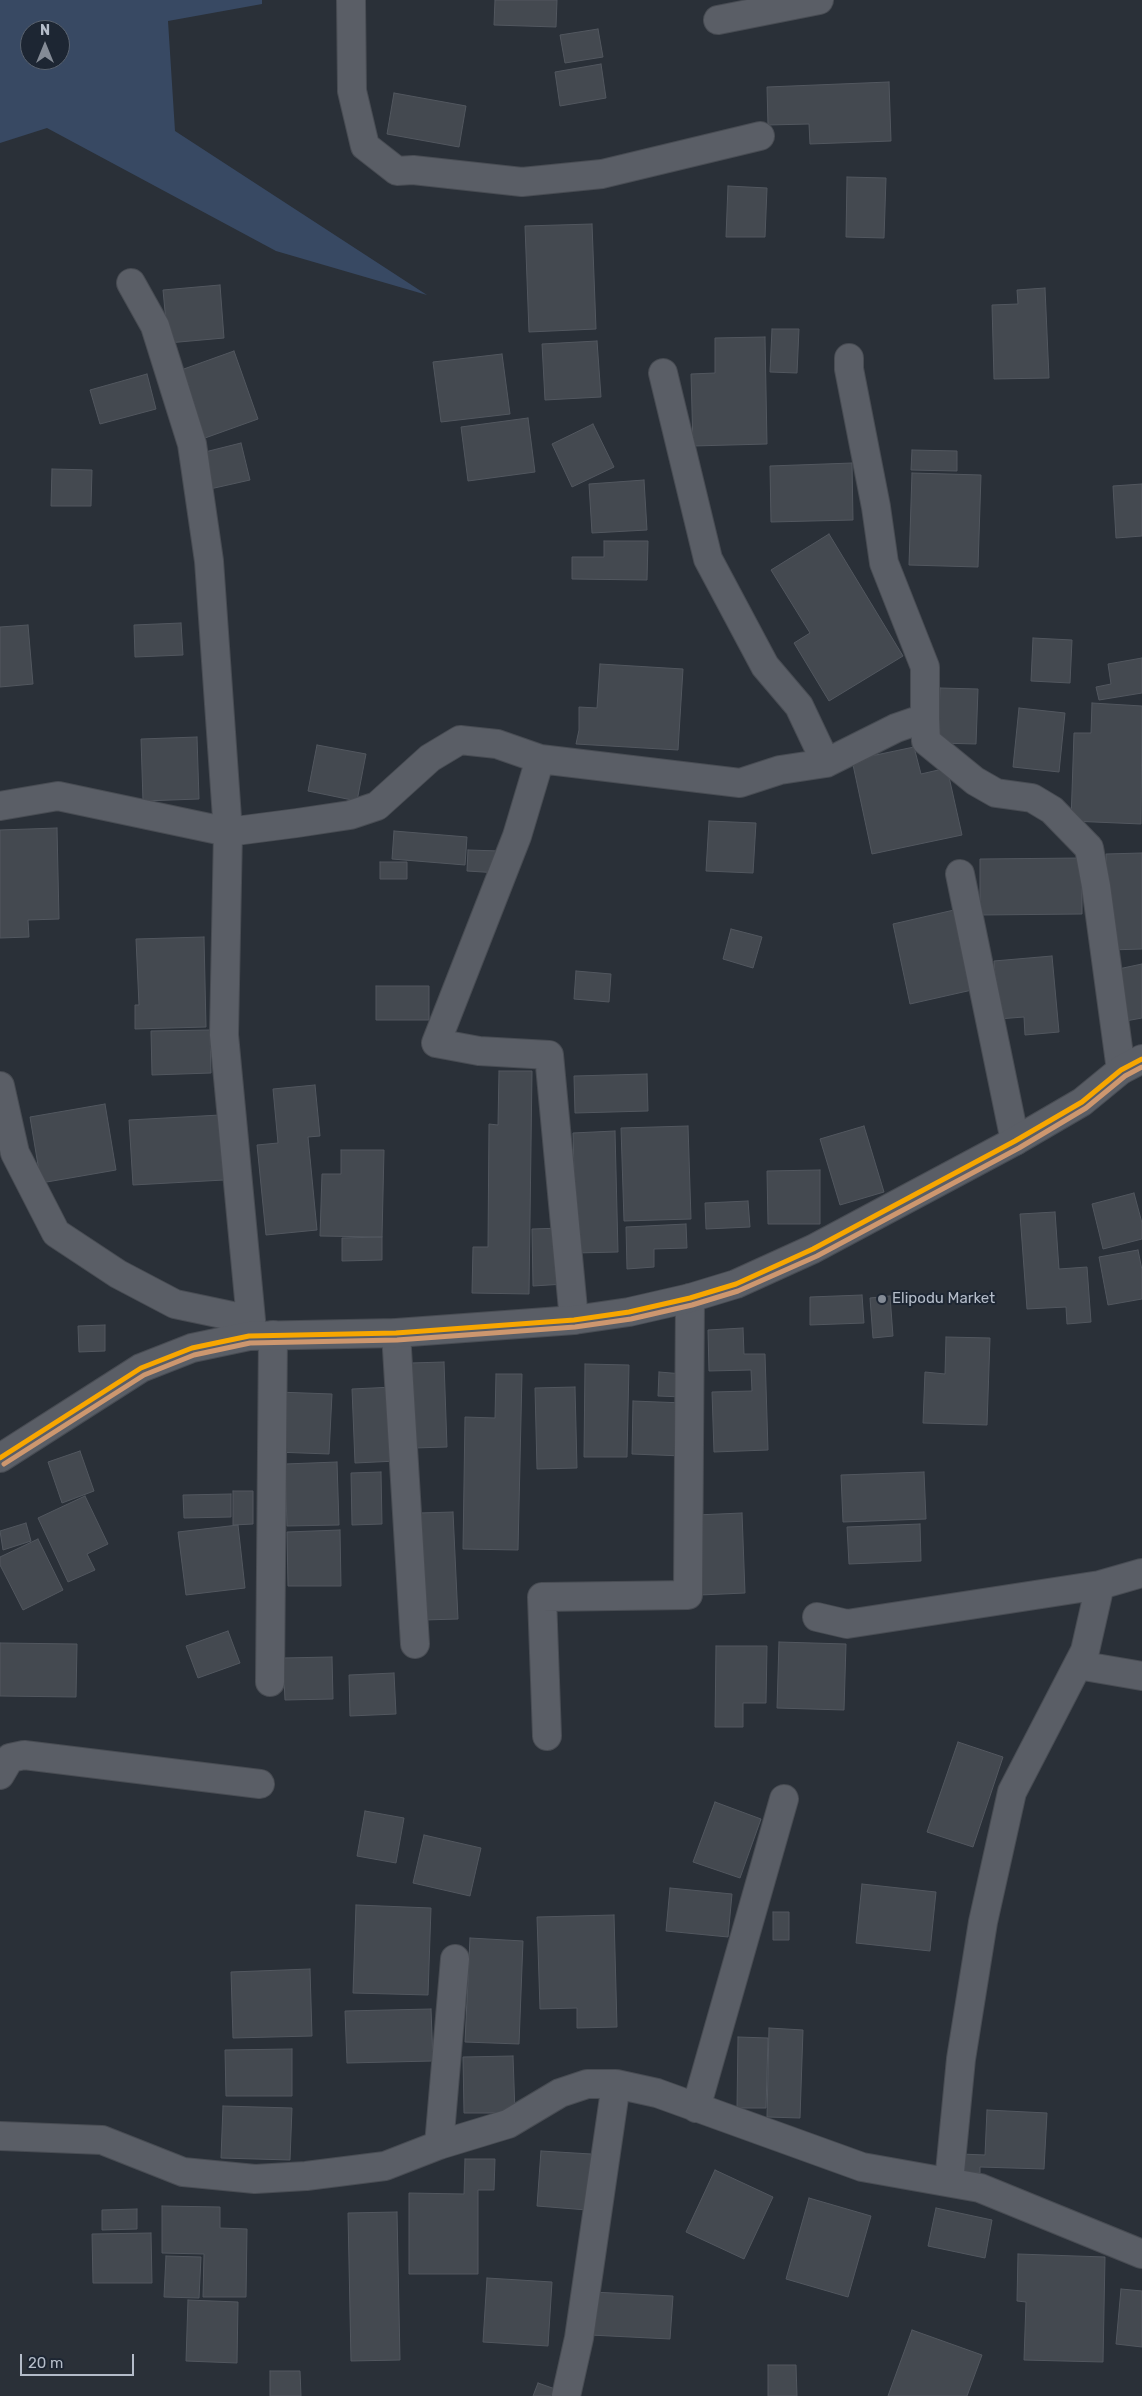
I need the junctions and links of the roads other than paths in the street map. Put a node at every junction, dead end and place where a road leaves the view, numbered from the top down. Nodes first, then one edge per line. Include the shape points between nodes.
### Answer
1 (350, 0) edge
2 (819, 0) edge
3 (718, 20) dead end
4 (760, 136) dead end
5 (131, 283) dead end
6 (849, 358) dead end
7 (663, 373) dead end
8 (925, 718) junction
9 (540, 759) junction
10 (826, 763) junction
11 (0, 806) edge
12 (228, 832) junction
13 (960, 874) dead end
14 (1132, 1065) edge
15 (0, 1086) edge
16 (1015, 1141) junction
17 (690, 1298) junction
18 (574, 1320) junction
19 (258, 1330) junction
20 (396, 1333) junction
21 (0, 1458) edge
22 (1142, 1573) edge
23 (1100, 1585) junction
24 (817, 1617) dead end
25 (415, 1644) dead end
26 (1078, 1665) junction
27 (1142, 1676) edge
28 (270, 1682) dead end
29 (547, 1736) dead end
30 (3, 1764) edge
31 (260, 1784) dead end
32 (784, 1799) dead end
33 (455, 1958) dead end
34 (616, 2084) junction
35 (696, 2108) junction
36 (0, 2136) edge
37 (440, 2146) junction
38 (949, 2182) junction
39 (1142, 2254) edge
40 (566, 2396) edge

1 - 4 street via 352,91 365,146 397,171 522,182 602,174
2 - 3 street
5 - 12 street via 155,326 192,444 210,561
6 - 8 street via 884,563 924,667
7 - 10 street via 708,559 765,666 798,706
8 - 10 street via 896,728
8 - 14 street via 926,741 975,781 996,793 1032,798 1052,810 1089,848
9 - 10 street via 740,782 780,770
9 - 12 street via 497,744 460,740 430,758 377,806 350,815
9 - 18 street via 517,836 436,1043 479,1051 549,1055
11 - 12 street via 58,796
12 - 19 street via 224,1035
13 - 16 street
14 - 16 street via 1082,1102
15 - 19 street via 14,1153 56,1233 118,1274 175,1304
16 - 17 street via 813,1249 736,1284
17 - 18 street
17 - 29 street via 688,1595 542,1597
18 - 20 street
19 - 20 street
19 - 21 street via 192,1348 140,1368
19 - 28 street
20 - 25 street
22 - 23 street
23 - 24 street via 847,1624
23 - 26 street via 1094,1619
26 - 27 street
26 - 38 street via 1012,1792 983,1922 961,2059
30 - 31 street via 24,1754
32 - 35 street
33 - 37 street
34 - 35 street via 657,2093
34 - 37 street via 587,2084 560,2093 508,2124
34 - 40 street via 579,2338
35 - 38 street via 862,2167
36 - 37 street via 102,2140 183,2172 255,2180 385,2166
38 - 39 street via 980,2188

